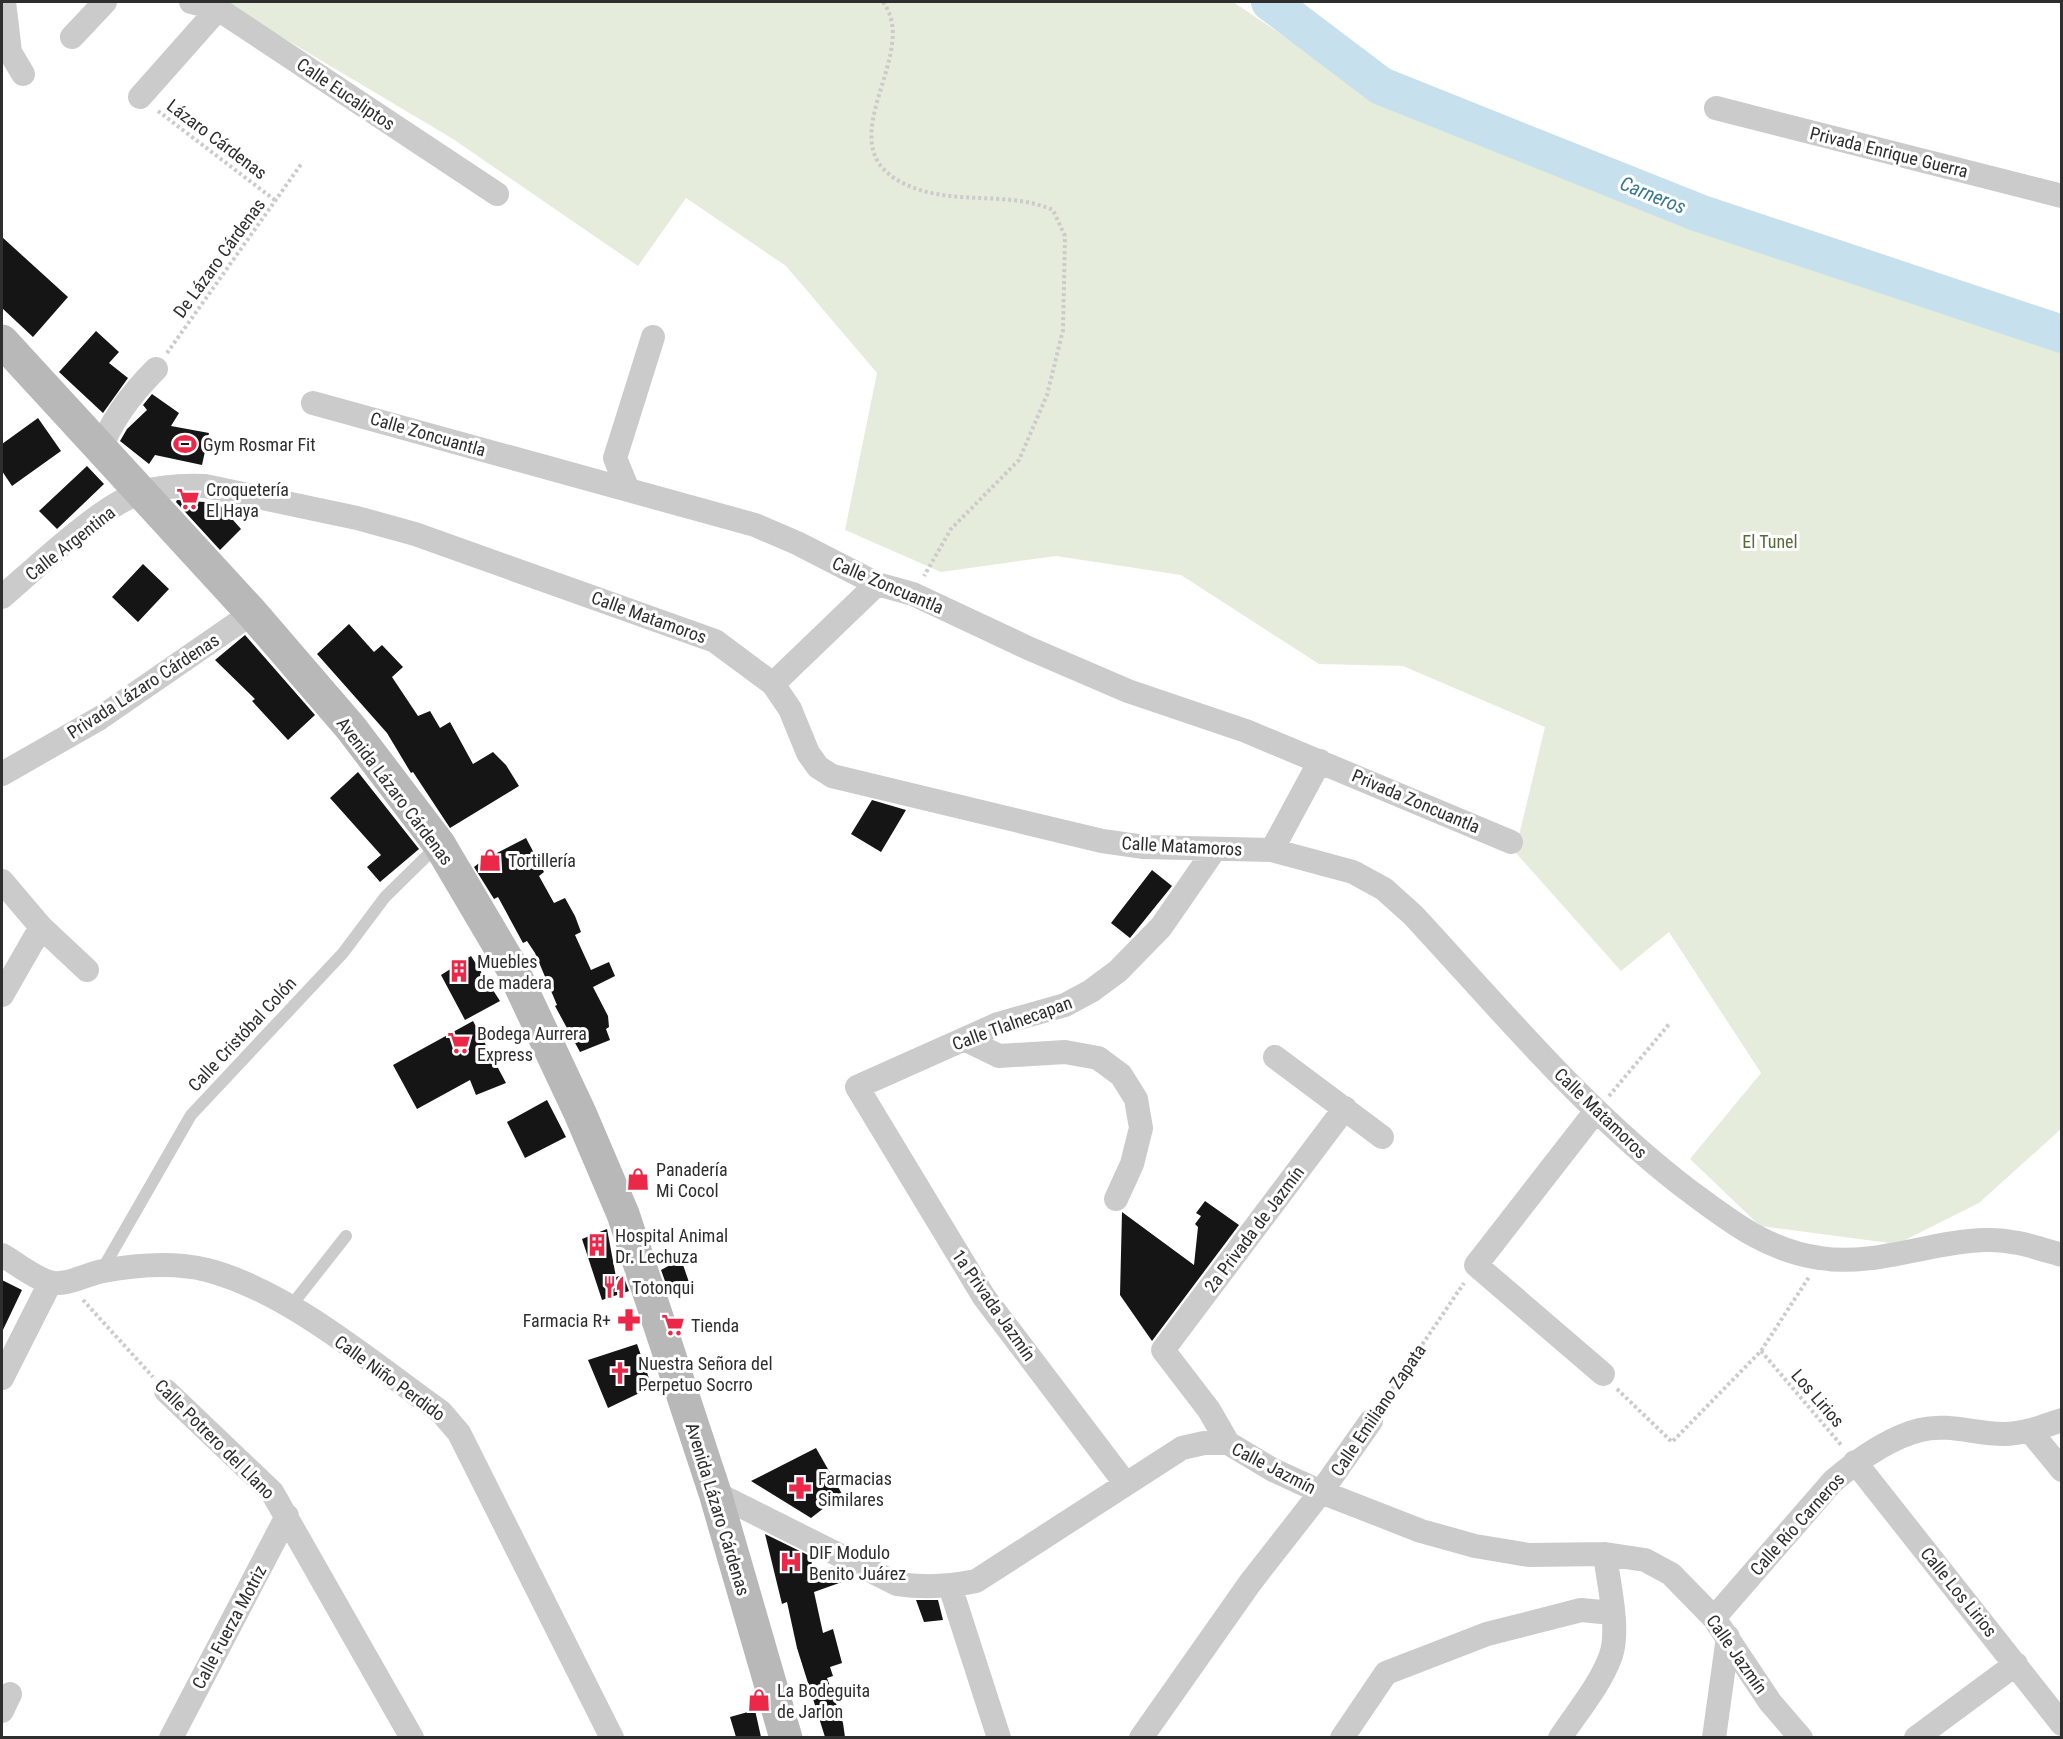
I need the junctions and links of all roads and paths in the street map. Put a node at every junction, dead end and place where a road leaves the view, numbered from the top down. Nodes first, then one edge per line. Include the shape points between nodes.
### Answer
1 (4, 2) edge
2 (105, 2) edge
3 (191, 2) edge
4 (883, 2) edge
5 (218, 9) junction
6 (72, 37) dead end
7 (23, 74) dead end
8 (140, 98) joint
9 (1716, 108) dead end
10 (303, 163) dead end
11 (497, 194) dead end
12 (2061, 196) edge
13 (276, 201) junction
14 (653, 337) dead end
15 (2, 341) edge
16 (156, 369) joint
17 (314, 403) dead end
18 (100, 451) junction
19 (628, 490) junction
20 (140, 493) junction
21 (877, 584) junction
22 (914, 594) junction
23 (2, 597) edge
24 (252, 613) junction
25 (774, 684) junction
26 (1320, 761) junction
27 (2, 774) edge
28 (1511, 842) dead end
29 (439, 844) junction
30 (1215, 849) junction
31 (1272, 850) junction
32 (2, 881) edge
33 (41, 927) junction
34 (87, 970) dead end
35 (2, 995) edge
36 (1670, 1023) dead end
37 (964, 1039) junction
38 (1275, 1057) dead end
39 (857, 1087) joint
40 (1345, 1108) junction
41 (1595, 1112) junction
42 (1382, 1137) dead end
43 (1116, 1199) dead end
44 (346, 1236) dead end
45 (2, 1255) edge
46 (2061, 1255) edge
47 (1821, 1258) junction
48 (1476, 1265) junction
49 (102, 1271) junction
50 (58, 1282) junction
51 (291, 1306) junction
52 (1761, 1351) junction
53 (1603, 1374) joint
54 (2, 1378) edge
55 (166, 1391) joint
56 (2061, 1420) edge
57 (1371, 1421) joint
58 (2030, 1431) junction
59 (1228, 1443) junction
60 (1855, 1462) junction
61 (2061, 1470) edge
62 (1125, 1483) junction
63 (1321, 1492) junction
64 (715, 1493) junction
65 (287, 1516) junction
66 (1605, 1554) junction
67 (950, 1586) junction
68 (1612, 1613) junction
69 (1721, 1627) junction
70 (2016, 1664) junction
71 (2061, 1724) edge
72 (171, 1737) edge
73 (412, 1737) edge
74 (612, 1737) edge
75 (786, 1737) edge
76 (999, 1737) edge
77 (1141, 1737) edge
78 (1342, 1737) edge
79 (1560, 1737) edge
80 (1714, 1737) edge
81 (1801, 1737) edge
82 (1916, 1737) edge

1 - 7 street via 10,52
2 - 6 street
3 - 5 street, Calle Eucaliptos
4 - 22 path via 889,9 894,40 870,134 879,163 900,182 945,197 1034,202 1053,210 1065,236 1063,330 1047,395 1018,460 951,529
5 - 8 street
5 - 11 street, Calle Eucaliptos
8 - 13 path, Lázaro Cárdenas
9 - 12 street, Privada Enrique Guerra
10 - 13 path, De Lázaro Cárdenas
13 - 16 path, De Lázaro Cárdenas
14 - 19 street via 615,458
15 - 18 main road, Avenida Lázaro Cárdenas
16 - 18 street via 112,425
17 - 19 street, Calle Zoncuantla
18 - 20 main road, Avenida Lázaro Cárdenas
19 - 21 street, Calle Zoncuantla via 755,525
20 - 23 street, Calle Argentina via 106,511
20 - 24 main road, Avenida Lázaro Cárdenas
20 - 25 street, Calle Matamoros via 181,485 206,486 415,534 715,641
21 - 22 street, Calle Zoncuantla
21 - 25 street
22 - 26 street, Calle Zoncuantla via 1128,691
24 - 27 street, Privada Lázaro Cárdenas via 100,718
24 - 29 main road, Avenida Lázaro Cárdenas via 351,728
25 - 30 street, Calle Matamoros via 790,709 808,753 818,767 832,776 1102,841 1144,848
26 - 28 street, Privada Zoncuantla
26 - 31 street
29 - 49 lane, Calle Cristóbal Colón via 385,897 343,953 191,1115
29 - 64 main road, Avenida Lázaro Cárdenas via 511,966 619,1204
30 - 31 street, Calle Matamoros
30 - 37 street, Calle Tlalnecapan via 1161,927 1118,971 1065,1005 998,1024
31 - 41 street, Calle Matamoros via 1353,872 1384,889 1413,915
32 - 33 street
33 - 34 street
33 - 35 street
36 - 41 path
37 - 39 street, Calle Tlalnecapan
37 - 43 street via 999,1056 1065,1052 1098,1058 1121,1075 1136,1099 1141,1128 1132,1164
38 - 40 street
39 - 62 street, 1a Privada Jazmín via 984,1298
40 - 42 street
40 - 59 street, 2a Privada de Jazmín via 1163,1350 1209,1410
41 - 47 street, Calle Matamoros via 1655,1166 1741,1230 1778,1248
41 - 48 street
44 - 51 lane
45 - 50 street
46 - 47 street, Calle Matamoros via 2022,1244 1986,1240 1862,1259
47 - 52 path
48 - 53 street
48 - 57 path, Calle Emiliano Zapata
49 - 50 street, Calle Niño Perdido
49 - 51 street, Calle Niño Perdido via 164,1264 206,1270 247,1284
50 - 54 street
50 - 55 path, Calle Potrero del Llano
51 - 74 street, Calle Niño Perdido via 441,1412 459,1433
52 - 53 path via 1672,1442
52 - 60 path, Los Lirios
55 - 65 street, Calle Potrero del Llano via 272,1492
56 - 58 street, Calle Río Carneros
57 - 63 street, Calle Emiliano Zapata
58 - 60 street, Calle Río Carneros via 2003,1434 1952,1428 1921,1430
58 - 61 street
59 - 62 street, Calle Jazmín via 1182,1448
59 - 63 street, Calle Jazmín
60 - 69 street, Calle Río Carneros via 1833,1481
60 - 70 street, Calle Los Lirios
62 - 67 street, Calle Jazmín via 976,1581
63 - 66 street, Calle Jazmín via 1421,1531 1475,1546 1529,1555
63 - 77 street, Calle Emiliano Zapata via 1250,1583
64 - 67 street, Calle Jazmín via 897,1584
64 - 75 main road, Avenida Lázaro Cárdenas
65 - 72 street, Calle Fuerza Motriz
65 - 73 street, Calle Potrero del Llano
66 - 68 street
66 - 69 street, Calle Jazmín via 1645,1560 1671,1574
67 - 76 street
68 - 78 street via 1581,1610 1487,1634 1386,1673
68 - 79 street via 1611,1654
69 - 80 street
69 - 81 street, Calle Jazmín via 1770,1702
70 - 71 street, Calle Los Lirios
70 - 82 street

